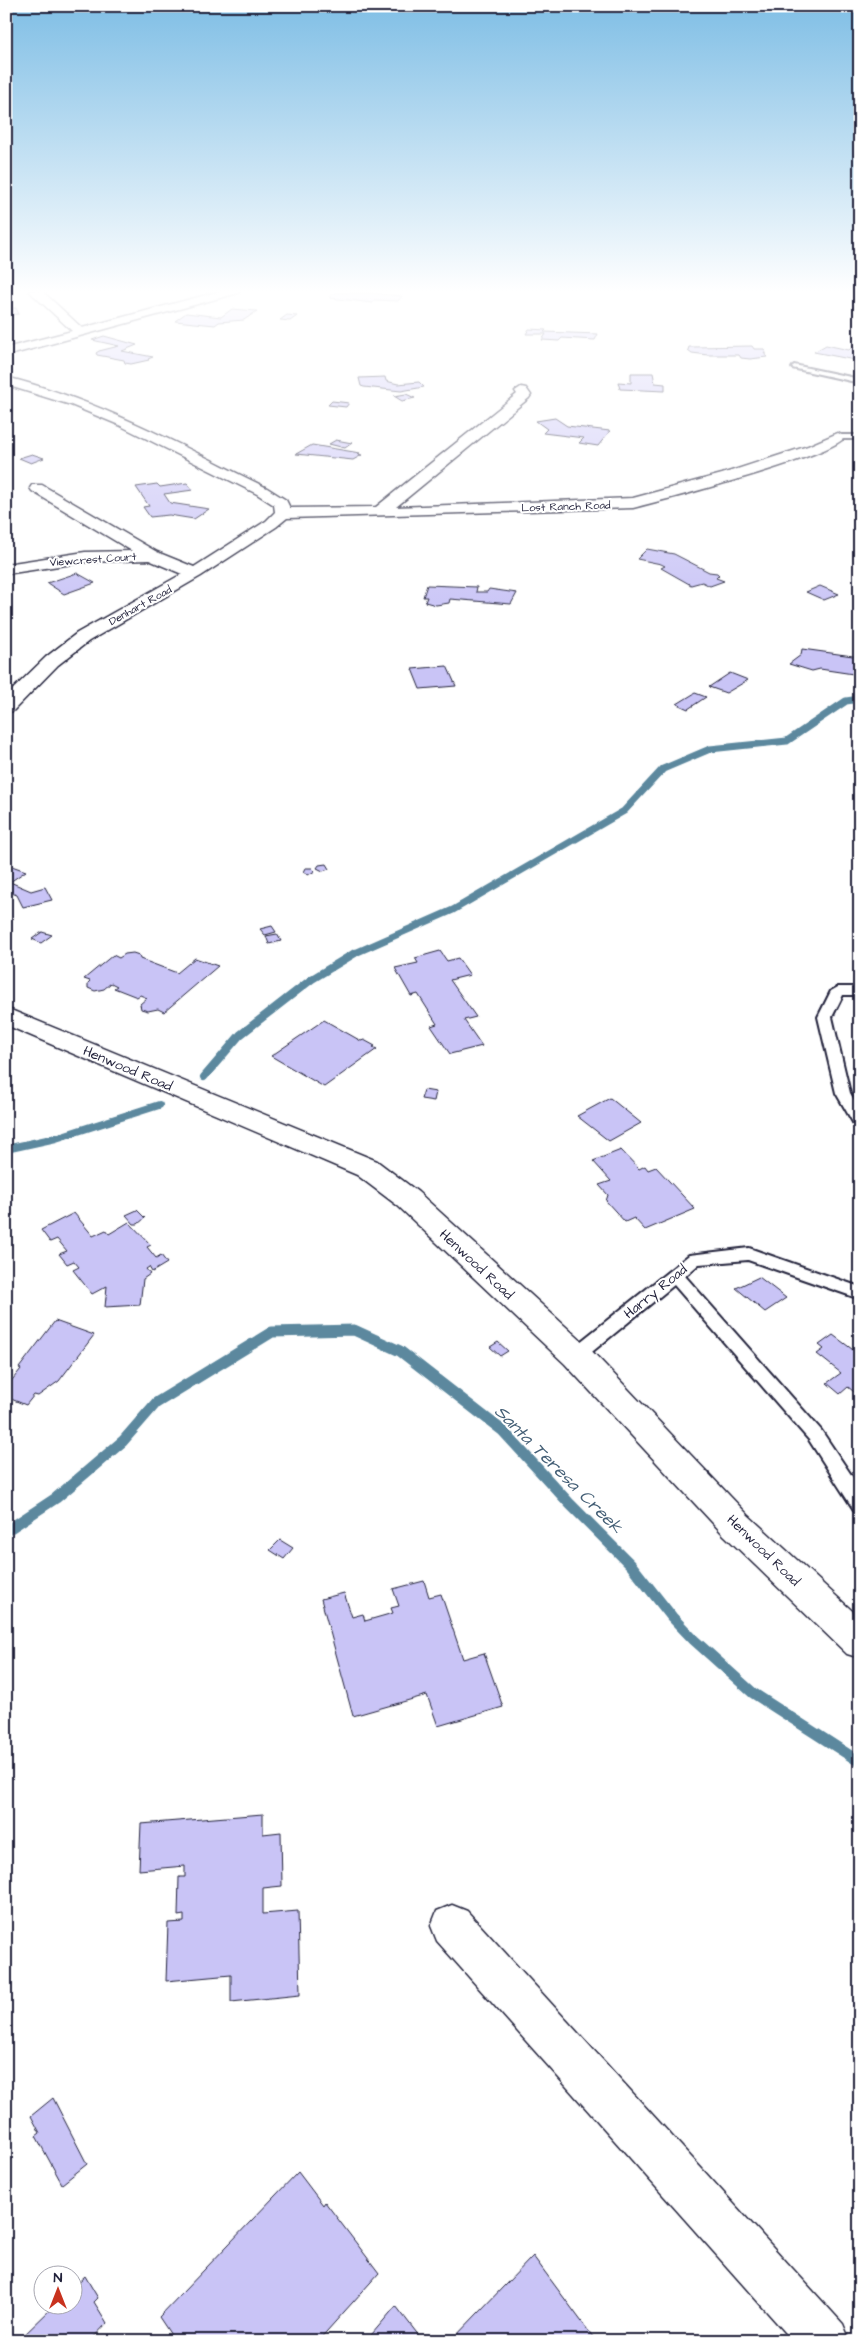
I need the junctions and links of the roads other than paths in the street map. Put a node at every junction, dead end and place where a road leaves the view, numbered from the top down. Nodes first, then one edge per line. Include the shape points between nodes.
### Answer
1 (71, 401) edge
2 (517, 401) edge
3 (838, 437) joint
4 (860, 437) edge
5 (36, 488) dead end
6 (380, 512) junction
7 (283, 513) junction
8 (150, 555) junction
9 (6, 569) edge
10 (196, 573) junction
11 (6, 707) edge
12 (860, 992) edge
13 (6, 1016) edge
14 (860, 1123) edge
15 (675, 1275) junction
16 (860, 1293) edge
17 (576, 1356) junction
18 (860, 1504) edge
19 (860, 1642) edge
20 (452, 1926) dead end
21 (826, 2341) edge

1 - 7 street via 124,422 262,491 281,503
2 - 6 street
3 - 4 lane
3 - 6 street, Lost Ranch Road via 727,477 633,503
5 - 8 street, Viewcrest Court
6 - 7 street, Lost Ranch Road
7 - 10 street, Denhart Road via 272,524
8 - 9 street, Viewcrest Court via 86,557
8 - 10 street, Viewcrest Court
10 - 11 street, Denhart Road via 83,637 52,661
12 - 14 lane via 838,991 825,1017 843,1093
13 - 17 street, Henwood Road via 367,1168 408,1199
15 - 16 lane, Harry Road via 695,1260 749,1254
15 - 17 lane, Harry Road
15 - 18 lane via 815,1435
17 - 19 street, Henwood Road via 736,1524
20 - 21 street

